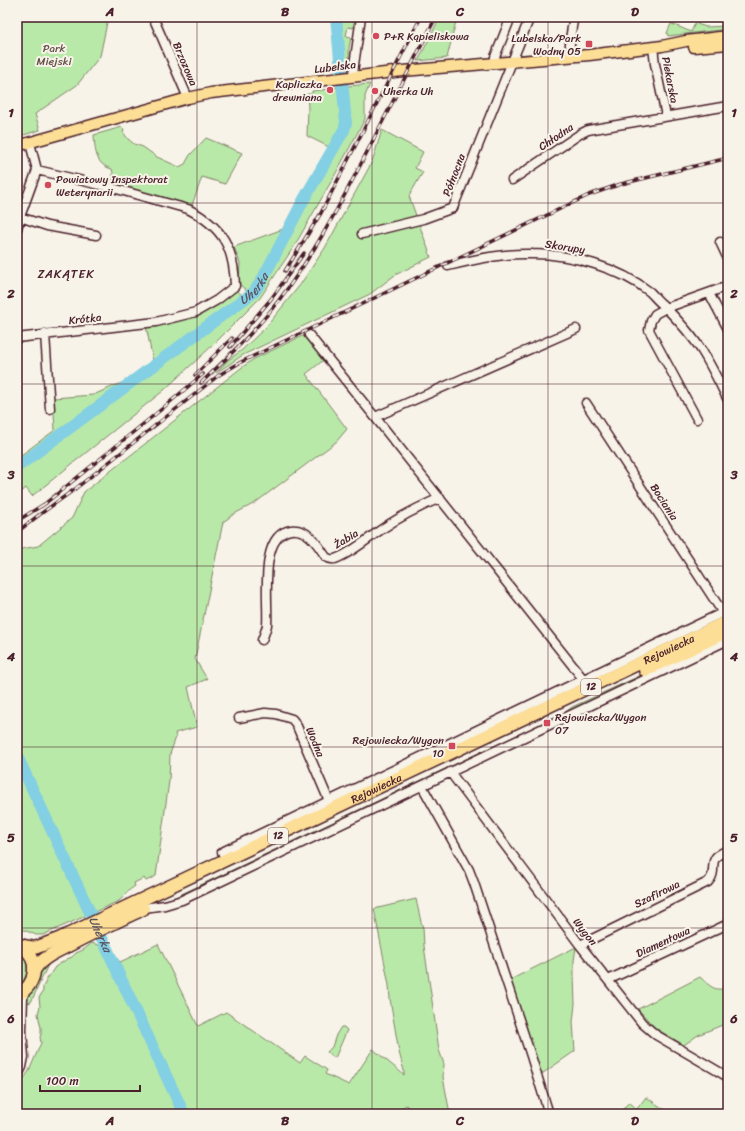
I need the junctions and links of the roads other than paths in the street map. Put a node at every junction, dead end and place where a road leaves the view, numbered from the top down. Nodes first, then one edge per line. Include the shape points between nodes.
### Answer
1 (152, 17) edge
2 (361, 17) edge
3 (511, 17) edge
4 (530, 17) edge
5 (574, 17) edge
6 (728, 36) edge
7 (728, 44) edge
8 (658, 47) junction
9 (570, 57) junction
10 (511, 62) junction
11 (495, 63) junction
12 (351, 77) junction
13 (188, 98) junction
14 (728, 106) edge
15 (666, 116) junction
16 (30, 143) junction
17 (17, 146) edge
18 (38, 170) junction
19 (512, 180) dead end
20 (20, 217) junction
21 (17, 229) edge
22 (362, 234) dead end
23 (96, 235) dead end
24 (720, 242) dead end
25 (728, 259) edge
26 (448, 266) dead end
27 (728, 286) edge
28 (709, 293) junction
29 (666, 308) junction
30 (576, 329) dead end
31 (728, 330) edge
32 (45, 334) junction
33 (309, 335) dead end
34 (17, 338) edge
35 (728, 400) edge
36 (586, 403) dead end
37 (50, 410) dead end
38 (375, 417) junction
39 (697, 419) dead end
40 (440, 498) junction
41 (726, 615) edge
42 (728, 631) edge
43 (262, 640) dead end
44 (728, 640) edge
45 (584, 680) junction
46 (239, 718) dead end
47 (450, 772) junction
48 (422, 786) junction
49 (329, 802) junction
50 (728, 850) edge
51 (224, 856) junction
52 (144, 908) junction
53 (104, 923) junction
54 (728, 924) edge
55 (89, 930) junction
56 (20, 945) edge
57 (580, 945) junction
58 (35, 969) junction
59 (608, 980) junction
60 (21, 993) edge
61 (17, 1023) edge
62 (22, 1031) junction
63 (17, 1077) edge
64 (728, 1077) edge
65 (548, 1114) edge

1 - 13 street, Brzozowa
2 - 12 street
3 - 11 street
4 - 10 street
5 - 9 street
6 - 8 main road, Lubelska
7 - 8 main road, Lubelska
8 - 9 main road, Lubelska
8 - 15 street, Piekarska via 654,64
9 - 10 main road, Lubelska
10 - 11 main road, Lubelska
10 - 22 street, Północna via 453,208 423,219
11 - 12 main road, Lubelska
12 - 13 main road, Lubelska via 225,91
13 - 16 main road, Lubelska
14 - 15 street, Chłodna
15 - 19 street, Chłodna via 588,130
16 - 17 main road, Lubelska
16 - 18 street
18 - 20 street
18 - 32 street, Krótka via 113,188 188,209 200,215 221,234 227,245 233,262 235,286 196,312 156,322
20 - 21 street
20 - 23 street via 47,226
24 - 25 street
26 - 29 street, Skorupy via 518,254 553,255 574,259 593,263 630,280 650,292
27 - 28 street
28 - 29 street
28 - 31 street
29 - 35 street, Skorupy via 703,352
29 - 39 street via 656,314 649,330
30 - 38 street
32 - 34 street, Krótka
32 - 37 street
33 - 38 street
36 - 41 street, Bociania
38 - 40 street
40 - 43 street, Żabia via 416,508 333,560 326,557 312,537 303,532 286,531 272,546 268,561 267,626
40 - 45 street
41 - 45 street
41 - 51 highway, Rejowiecka / 12
42 - 52 highway, Rejowiecka / 12
44 - 47 street
45 - 49 street
46 - 49 street, Wodna via 265,713 292,719
47 - 48 street
47 - 57 street, Wygon
48 - 52 street via 182,900
48 - 65 street via 474,883
49 - 51 street
50 - 57 street, Szafirowa via 714,860 712,878 708,882
51 - 53 highway, Rejowiecka / 12
52 - 53 highway, Rejowiecka / 12
53 - 55 highway, Rejowiecka / 12
54 - 59 street, Diamentowa
55 - 56 highway, Rejowiecka / 12 via 35,948
55 - 58 highway, Rejowiecka / 12
56 - 58 highway, 12 via 30,954
57 - 59 street, Wygon
58 - 60 highway, 12 via 32,981
59 - 64 street, Wygon via 649,1030
60 - 62 street
61 - 62 street
62 - 63 street via 24,1057

